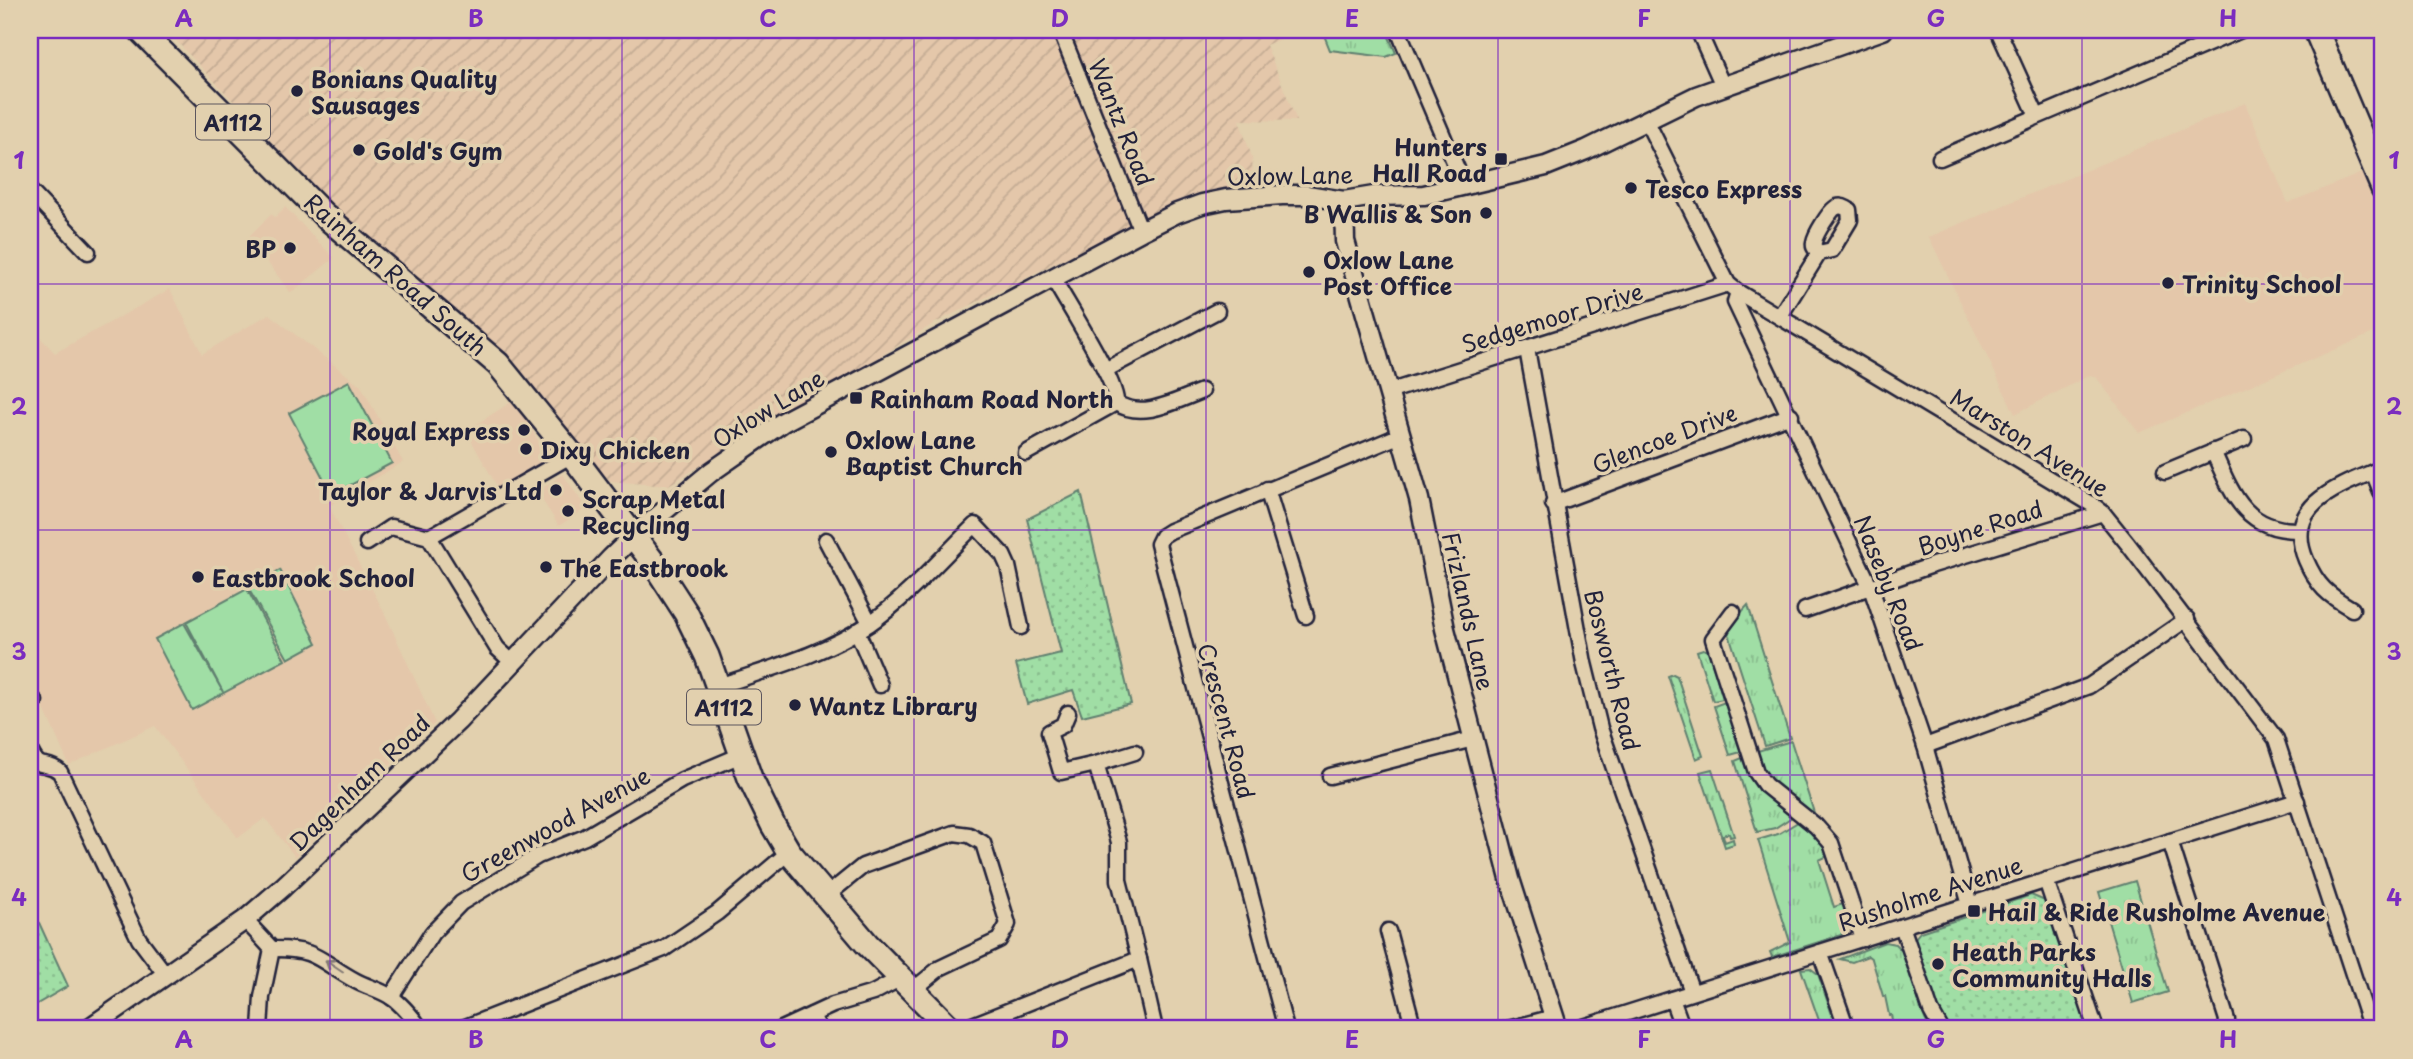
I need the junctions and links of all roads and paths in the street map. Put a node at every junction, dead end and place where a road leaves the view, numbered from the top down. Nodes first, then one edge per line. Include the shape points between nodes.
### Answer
1 (140, 30) edge
2 (1060, 30) edge
3 (1398, 30) edge
4 (1698, 30) edge
5 (1883, 30) edge
6 (1997, 30) edge
7 (2241, 30) edge
8 (2316, 30) edge
9 (1723, 86) junction
10 (2037, 116) junction
11 (1647, 122) junction
12 (1940, 158) dead end
13 (1458, 171) dead end
14 (2383, 188) edge
15 (30, 191) edge
16 (1344, 201) junction
17 (1141, 231) junction
18 (88, 252) dead end
19 (1819, 253) dead end
20 (1053, 278) junction
21 (1733, 288) junction
22 (1217, 311) dead end
23 (1780, 316) junction
24 (1527, 349) junction
25 (1105, 370) junction
26 (1202, 391) dead end
27 (1388, 392) junction
28 (1116, 403) junction
29 (1791, 415) junction
30 (1401, 435) junction
31 (2244, 439) dead end
32 (2213, 451) junction
33 (1026, 453) dead end
34 (572, 455) junction
35 (2378, 470) edge
36 (2165, 472) dead end
37 (1267, 489) junction
38 (2383, 496) edge
39 (1553, 504) junction
40 (2103, 513) junction
41 (2299, 530) junction
42 (634, 536) junction
43 (429, 537) junction
44 (826, 540) dead end
45 (367, 543) dead end
46 (1871, 588) junction
47 (2352, 609) dead end
48 (1805, 610) dead end
49 (1733, 612) dead end
50 (1306, 617) dead end
51 (2187, 619) junction
52 (863, 627) junction
53 (1021, 627) dead end
54 (512, 662) junction
55 (880, 685) dead end
56 (716, 687) junction
57 (1068, 713) dead end
58 (1473, 739) junction
59 (1926, 746) junction
60 (30, 750) edge
61 (1135, 752) dead end
62 (741, 755) junction
63 (1096, 764) junction
64 (1330, 776) dead end
65 (2297, 801) junction
66 (2170, 841) junction
67 (789, 852) junction
68 (2046, 880) junction
69 (826, 896) junction
70 (1970, 905) junction
71 (245, 920) junction
72 (1902, 926) junction
73 (1388, 931) dead end
74 (1863, 939) junction
75 (272, 949) junction
76 (1820, 952) junction
77 (1139, 959) junction
78 (166, 975) junction
79 (907, 984) junction
80 (1692, 992) junction
81 (391, 997) junction
82 (1672, 999) junction
83 (811, 1015) junction
84 (936, 1020) edge
85 (1556, 1023) edge
86 (88, 1029) edge
87 (260, 1029) edge
88 (421, 1029) edge
89 (460, 1029) edge
90 (781, 1029) edge
91 (819, 1029) edge
92 (951, 1029) edge
93 (962, 1029) edge
94 (1155, 1029) edge
95 (1286, 1029) edge
96 (1414, 1029) edge
97 (1508, 1029) edge
98 (1577, 1029) edge
99 (1683, 1029) edge
100 (1847, 1029) edge
101 (1941, 1029) edge
102 (2096, 1029) edge
103 (2226, 1029) edge
104 (2371, 1029) edge

1 - 34 main road, Rainham Road South / A1112 via 324,215 499,364
2 - 17 street, Wantz Road
3 - 13 street
4 - 9 street
5 - 9 street, Oxlow Lane
6 - 10 street
7 - 10 street
8 - 14 main road
9 - 11 street, Oxlow Lane
10 - 12 street
11 - 16 street, Oxlow Lane via 1546,166 1424,195
11 - 21 street
15 - 18 street
16 - 17 street, Oxlow Lane via 1282,195 1226,199 1177,213
16 - 27 street, Frizlands Lane via 1345,241
17 - 20 street, Oxlow Lane
19 - 23 street
20 - 25 street
20 - 42 street, Oxlow Lane via 783,422 711,472
21 - 23 street, Marston Avenue
21 - 24 street, Sedgemoor Drive
21 - 29 street, Naseby Road via 1735,302
22 - 25 street
23 - 40 street, Marston Avenue
24 - 27 street, Sedgemoor Drive
24 - 39 street, Bosworth Road
25 - 28 street
26 - 28 street via 1136,411
27 - 30 street, Frizlands Lane
28 - 33 street
29 - 39 street, Glencoe Drive
29 - 46 street, Naseby Road
30 - 37 street, Crescent Road
30 - 58 street, Frizlands Lane
31 - 32 street
32 - 36 street
32 - 41 street via 2232,495 2249,513 2280,530
34 - 42 main road, Rainham Road South / A1112
34 - 43 street
35 - 38 street
35 - 41 street via 2328,492 2315,502
37 - 50 street
37 - 95 street, Crescent Road via 1170,531 1157,544
39 - 80 street, Bosworth Road via 1601,728
40 - 46 street, Boyne Road
40 - 51 street, Marston Avenue
41 - 47 street via 2299,543 2313,576 2328,595
42 - 54 street, Dagenham Road
42 - 56 main road, A1112 via 686,613
43 - 45 street via 391,527
43 - 54 street via 496,648
44 - 52 street
46 - 48 street, Boyne Road
46 - 59 street, Naseby Road
49 - 74 street via 1713,639 1752,764 1765,785 1831,844
51 - 59 street via 2090,686
51 - 65 street, Marston Avenue via 2276,739
52 - 53 street via 896,602 975,525 1008,566
52 - 55 street
52 - 56 street via 783,667
54 - 71 street, Dagenham Road via 458,721
56 - 62 main road, A1112
57 - 63 street via 1063,725 1049,732 1061,772
58 - 64 street
58 - 85 street, Frizlands Lane via 1510,879
59 - 70 street, Naseby Road
60 - 78 street via 40,765 60,772 139,939
61 - 63 street
62 - 67 main road, A1112
62 - 81 street, Greenwood Avenue via 682,780 461,902 432,933
63 - 77 street via 1119,842 1119,880
65 - 66 street, Rusholme Avenue
65 - 104 street, Marston Avenue
66 - 68 street, Rusholme Avenue
66 - 103 street via 2227,1020
67 - 69 main road, A1112
67 - 89 street via 717,913 664,949
68 - 70 street, Rusholme Avenue
68 - 102 street
69 - 79 main road, A1112
69 - 79 street via 863,866 954,833 983,843 1008,923 999,940
70 - 72 street, Rusholme Avenue
71 - 75 street
71 - 78 street, Dagenham Road
72 - 74 street, Rusholme Avenue
72 - 101 street
73 - 96 street
74 - 76 street, Rusholme Avenue
81 -> 75 street via 317,955 294,948
75 - 87 street
76 - 80 street, Rusholme Avenue
76 - 100 street
77 - 93 street
77 - 94 street
78 - 86 street, Dagenham Road
79 - 83 street
79 - 84 main road, A1112
80 - 82 street, Rusholme Avenue
81 - 88 street
82 - 98 street, Rusholme Avenue
82 - 99 street
83 - 90 street
83 - 91 street
84 - 92 main road, A1112
85 - 97 street

